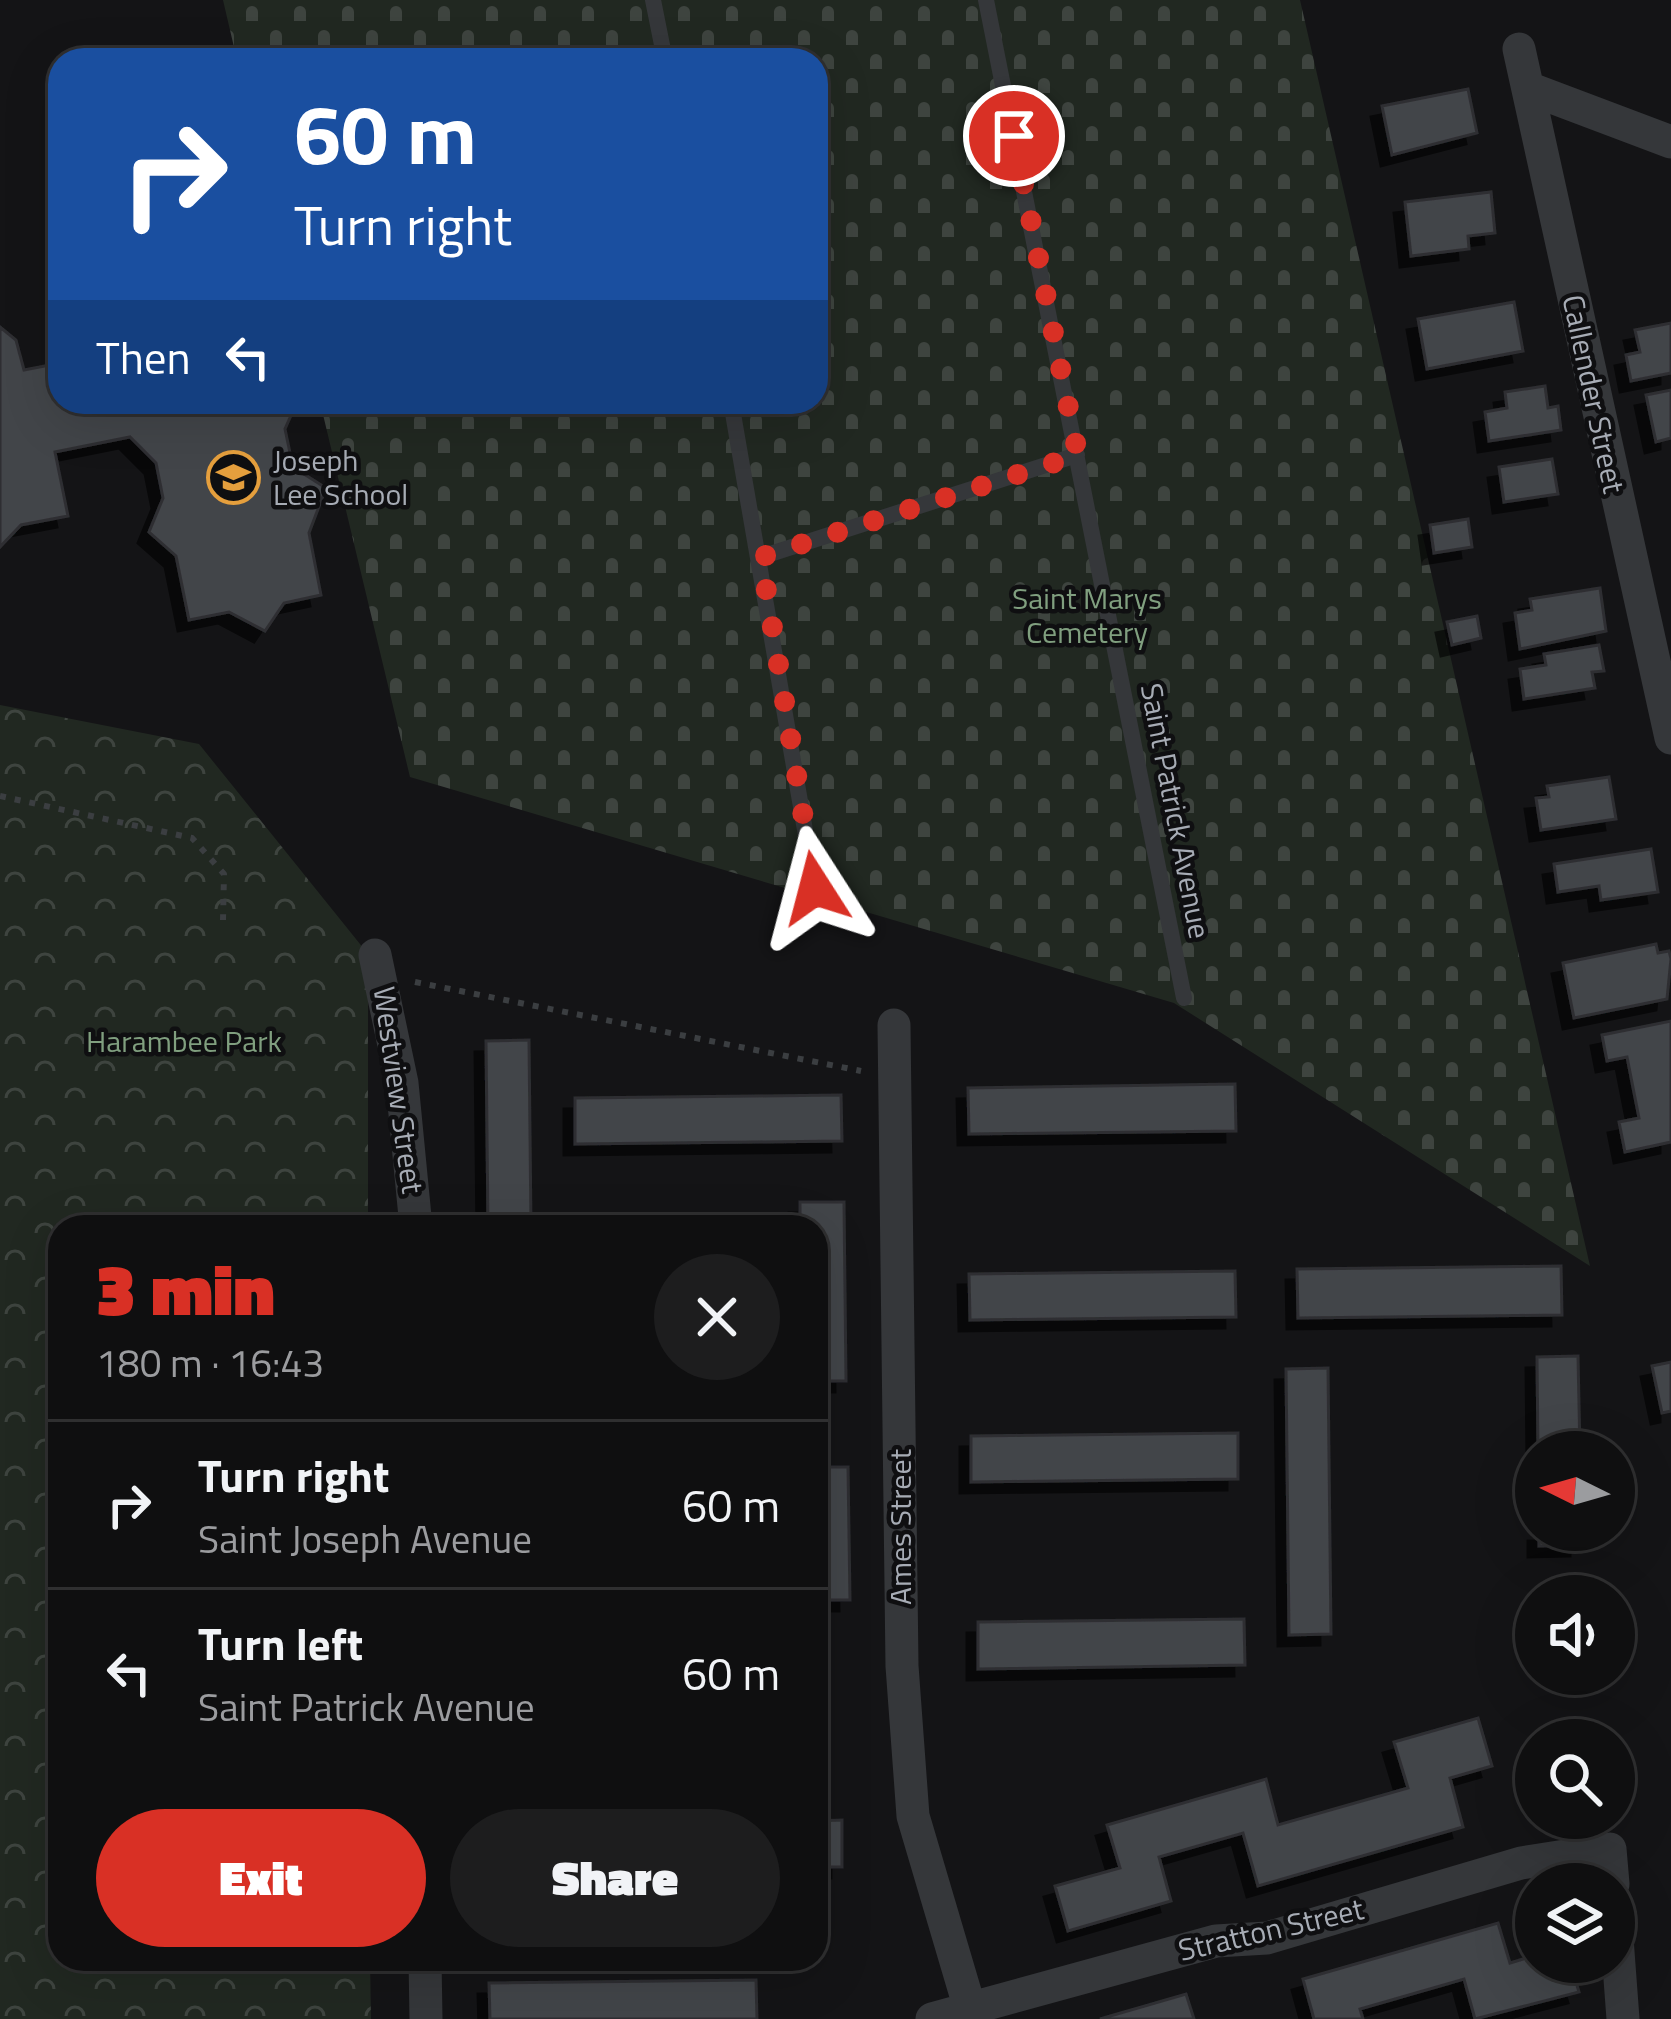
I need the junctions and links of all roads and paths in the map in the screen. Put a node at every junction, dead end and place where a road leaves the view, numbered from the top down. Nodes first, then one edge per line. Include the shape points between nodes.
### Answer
1 (653, 0) edge
2 (986, 0) edge
3 (663, 48) edge
4 (1519, 49) dead end
5 (1528, 88) junction
6 (1671, 142) edge
7 (733, 414) edge
8 (1078, 455) junction
9 (761, 557) junction
10 (1664, 670) edge
11 (1671, 738) edge
12 (0, 796) edge
13 (815, 888) dead end
14 (223, 920) dead end
15 (379, 965) joint
16 (1184, 998) dead end
17 (894, 1025) dead end
18 (896, 1077) junction
19 (415, 1215) edge
20 (1527, 1863) edge
21 (1611, 1863) edge
22 (1515, 1866) edge
23 (425, 1971) edge
24 (1620, 1983) edge
25 (970, 2014) edge
26 (426, 2019) edge
27 (932, 2019) edge
28 (1623, 2019) edge

1 - 3 lane
2 - 8 lane, Saint Patrick Avenue
4 - 5 street, Callender Street
5 - 6 street
5 - 10 street, Callender Street via 1605,456
7 - 9 lane
8 - 9 lane
8 - 16 lane, Saint Patrick Avenue
9 - 13 lane
10 - 11 street, Callender Street
12 - 14 path via 192,838 224,874
15 - 18 path
15 - 19 street, Westview Street via 402,1083
17 - 18 street, Ames Street
18 - 25 street, Ames Street via 908,1772 913,1816
20 - 21 street, Stratton Street via 1610,1849
22 - 25 street, Stratton Street
23 - 26 street
24 - 28 street
25 - 27 street

